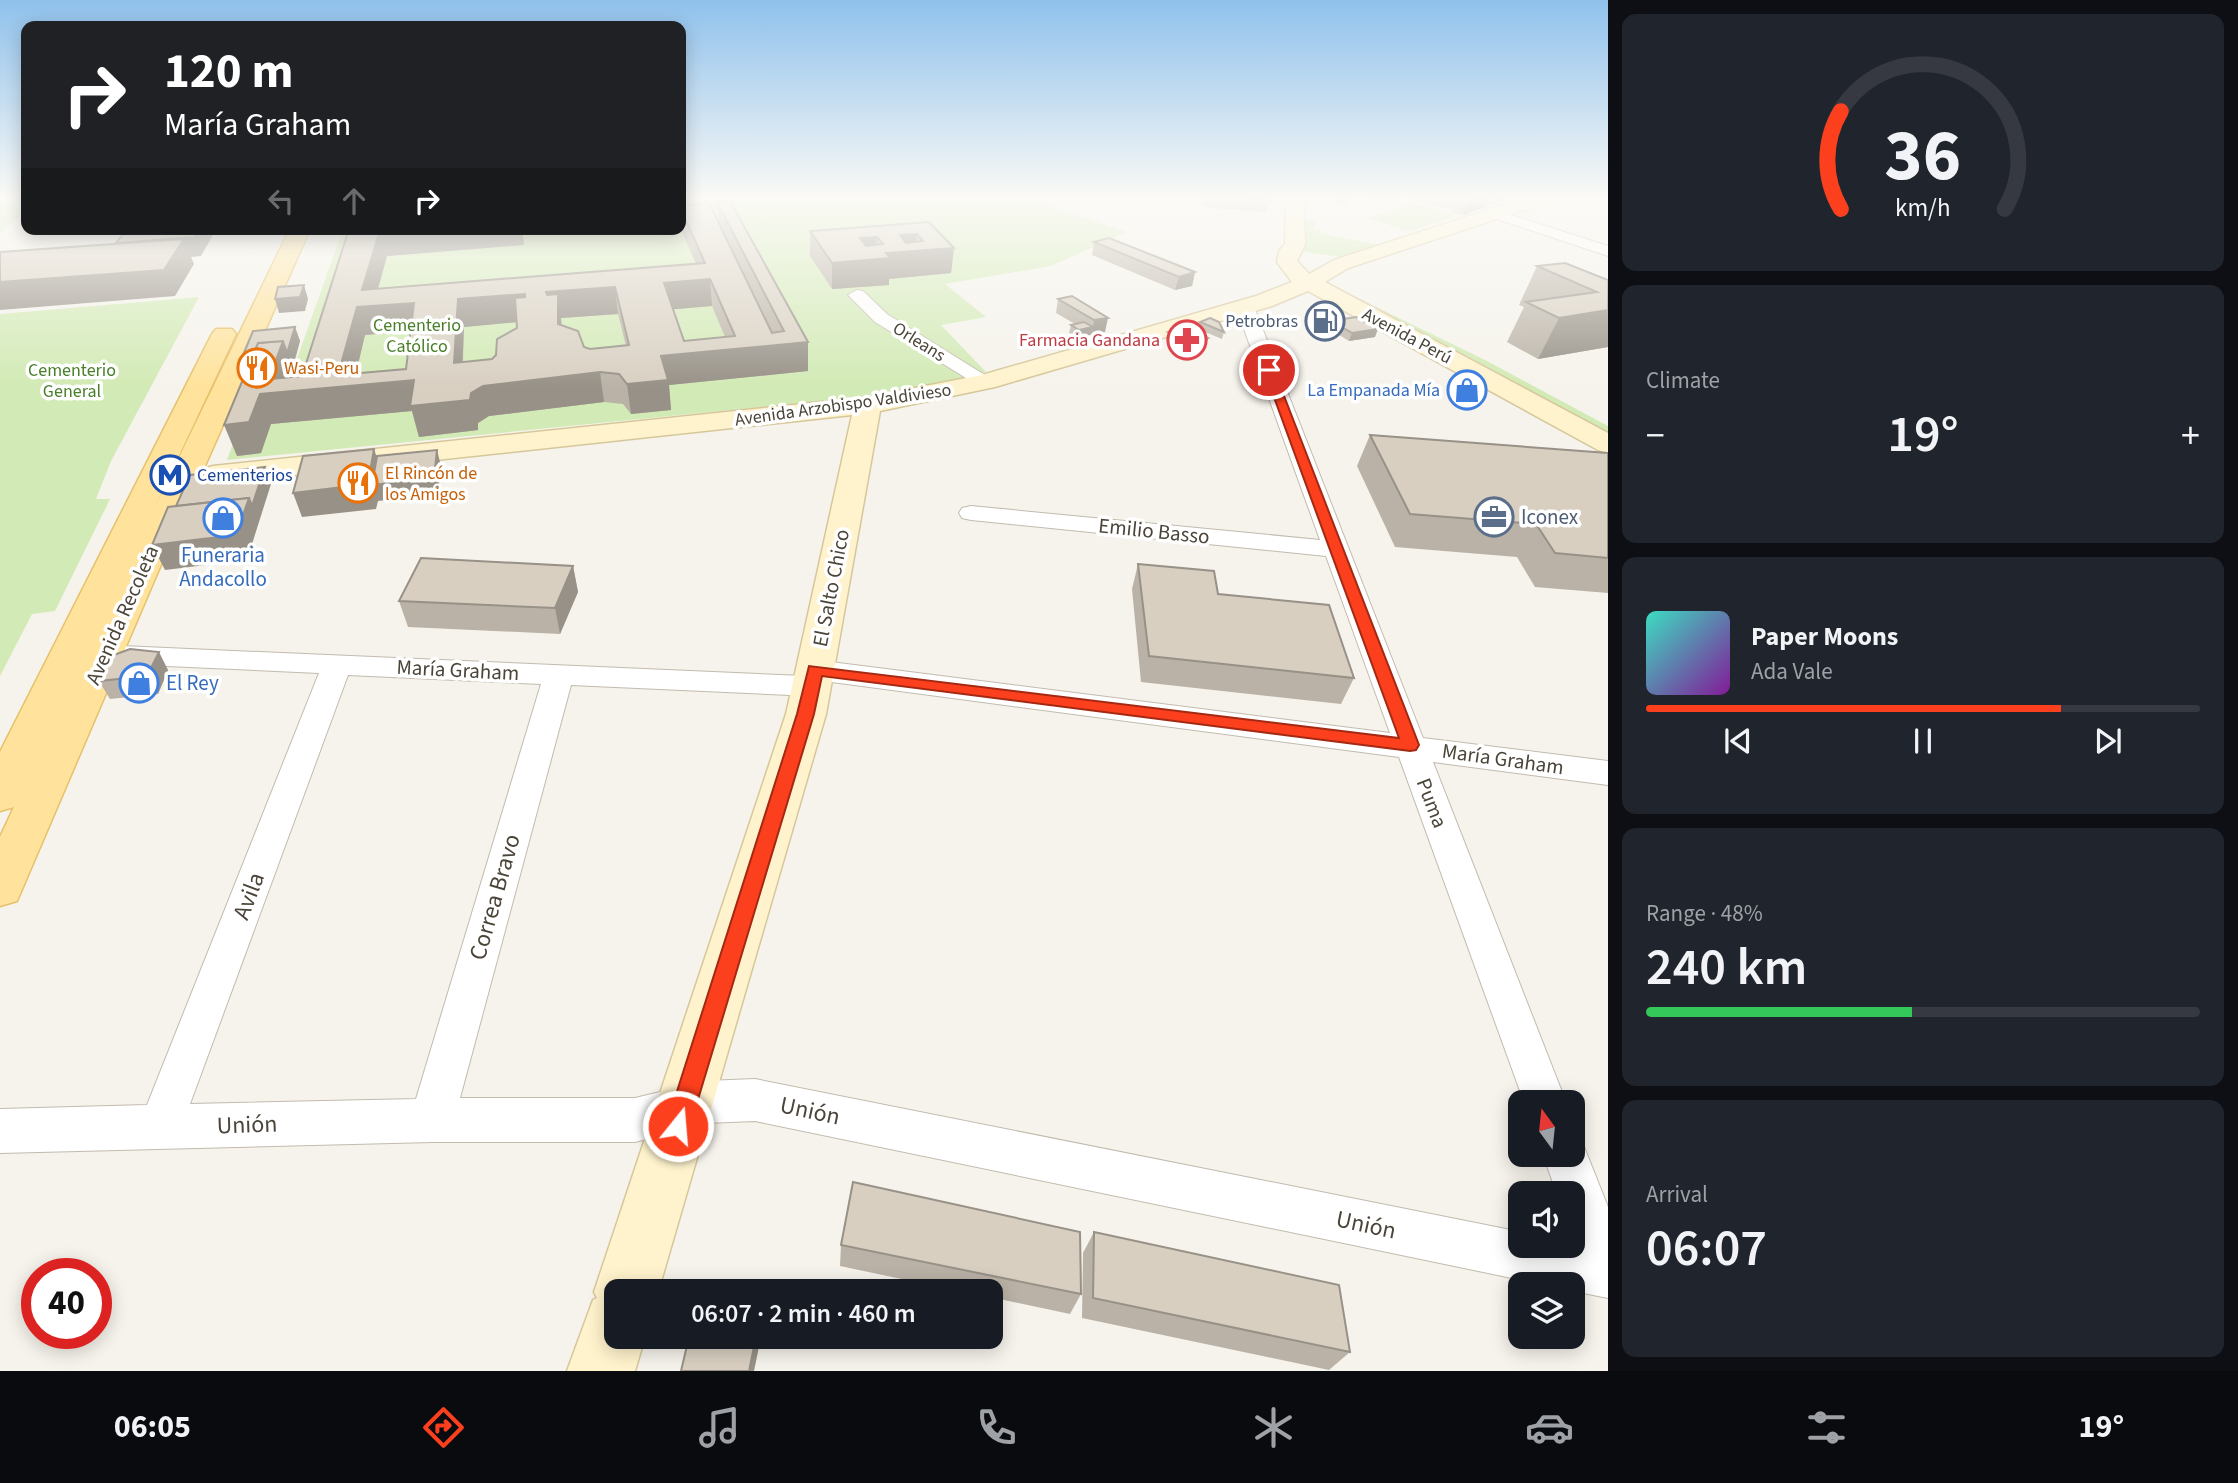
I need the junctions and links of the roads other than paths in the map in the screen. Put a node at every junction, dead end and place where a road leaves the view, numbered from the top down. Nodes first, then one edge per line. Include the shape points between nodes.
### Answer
1 (269, 260) edge
2 (283, 260) edge
3 (1287, 260) edge
4 (1336, 260) edge
5 (1353, 260) edge
6 (1350, 261) junction
7 (1316, 278) junction
8 (857, 295) dead end
9 (1245, 307) junction
10 (986, 383) junction
11 (868, 405) junction
12 (1608, 416) edge
13 (1608, 444) edge
14 (168, 480) junction
15 (971, 513) dead end
16 (1336, 549) junction
17 (104, 654) junction
18 (337, 664) junction
19 (559, 674) junction
20 (813, 678) junction
21 (1410, 745) junction
22 (1608, 773) edge
23 (0, 795) edge
24 (0, 887) edge
25 (1540, 1090) edge
26 (684, 1109) junction
27 (432, 1120) junction
28 (160, 1127) junction
29 (0, 1130) edge
30 (1570, 1167) edge
31 (1608, 1268) edge
32 (1608, 1274) edge
33 (630, 1279) edge
34 (608, 1349) edge
35 (601, 1371) edge

1 - 14 main road, Avenida Recoleta via 219,344
2 - 14 main road, Avenida Recoleta
3 - 7 main road, Avenida Perú via 1294,273
4 - 6 main road
5 - 6 main road, Avenida Arzobispo Valdivieso
6 - 7 main road, Avenida Arzobispo Valdivieso
7 - 9 main road, Avenida Arzobispo Valdivieso
7 - 12 main road, Avenida Perú via 1377,299
7 - 13 main road, Avenida Perú
8 - 10 street, Orleans via 881,318
9 - 10 main road, Avenida Arzobispo Valdivieso
9 - 16 street, Puma
10 - 11 main road, Avenida Arzobispo Valdivieso
11 - 14 main road, Avenida Arzobispo Valdivieso
11 - 20 main road, El Salto Chico
14 - 17 main road, Avenida Recoleta
14 - 23 main road, Avenida Recoleta
15 - 16 street, Emilio Basso
16 - 21 street, Puma
17 - 18 street, María Graham
17 - 24 main road, Avenida Recoleta
18 - 19 street, María Graham
18 - 28 street, Avila
19 - 20 street, María Graham
19 - 27 street, Correa Bravo
20 - 21 street, María Graham
20 - 26 main road, El Salto Chico
21 - 22 street, María Graham
21 - 25 street, Puma
26 - 27 street, Unión via 635,1120
26 - 32 street, Unión via 718,1101 755,1100
26 - 33 main road, El Salto Chico
27 - 28 street, Unión
28 - 29 street, Unión
30 - 31 street
34 - 35 main road

